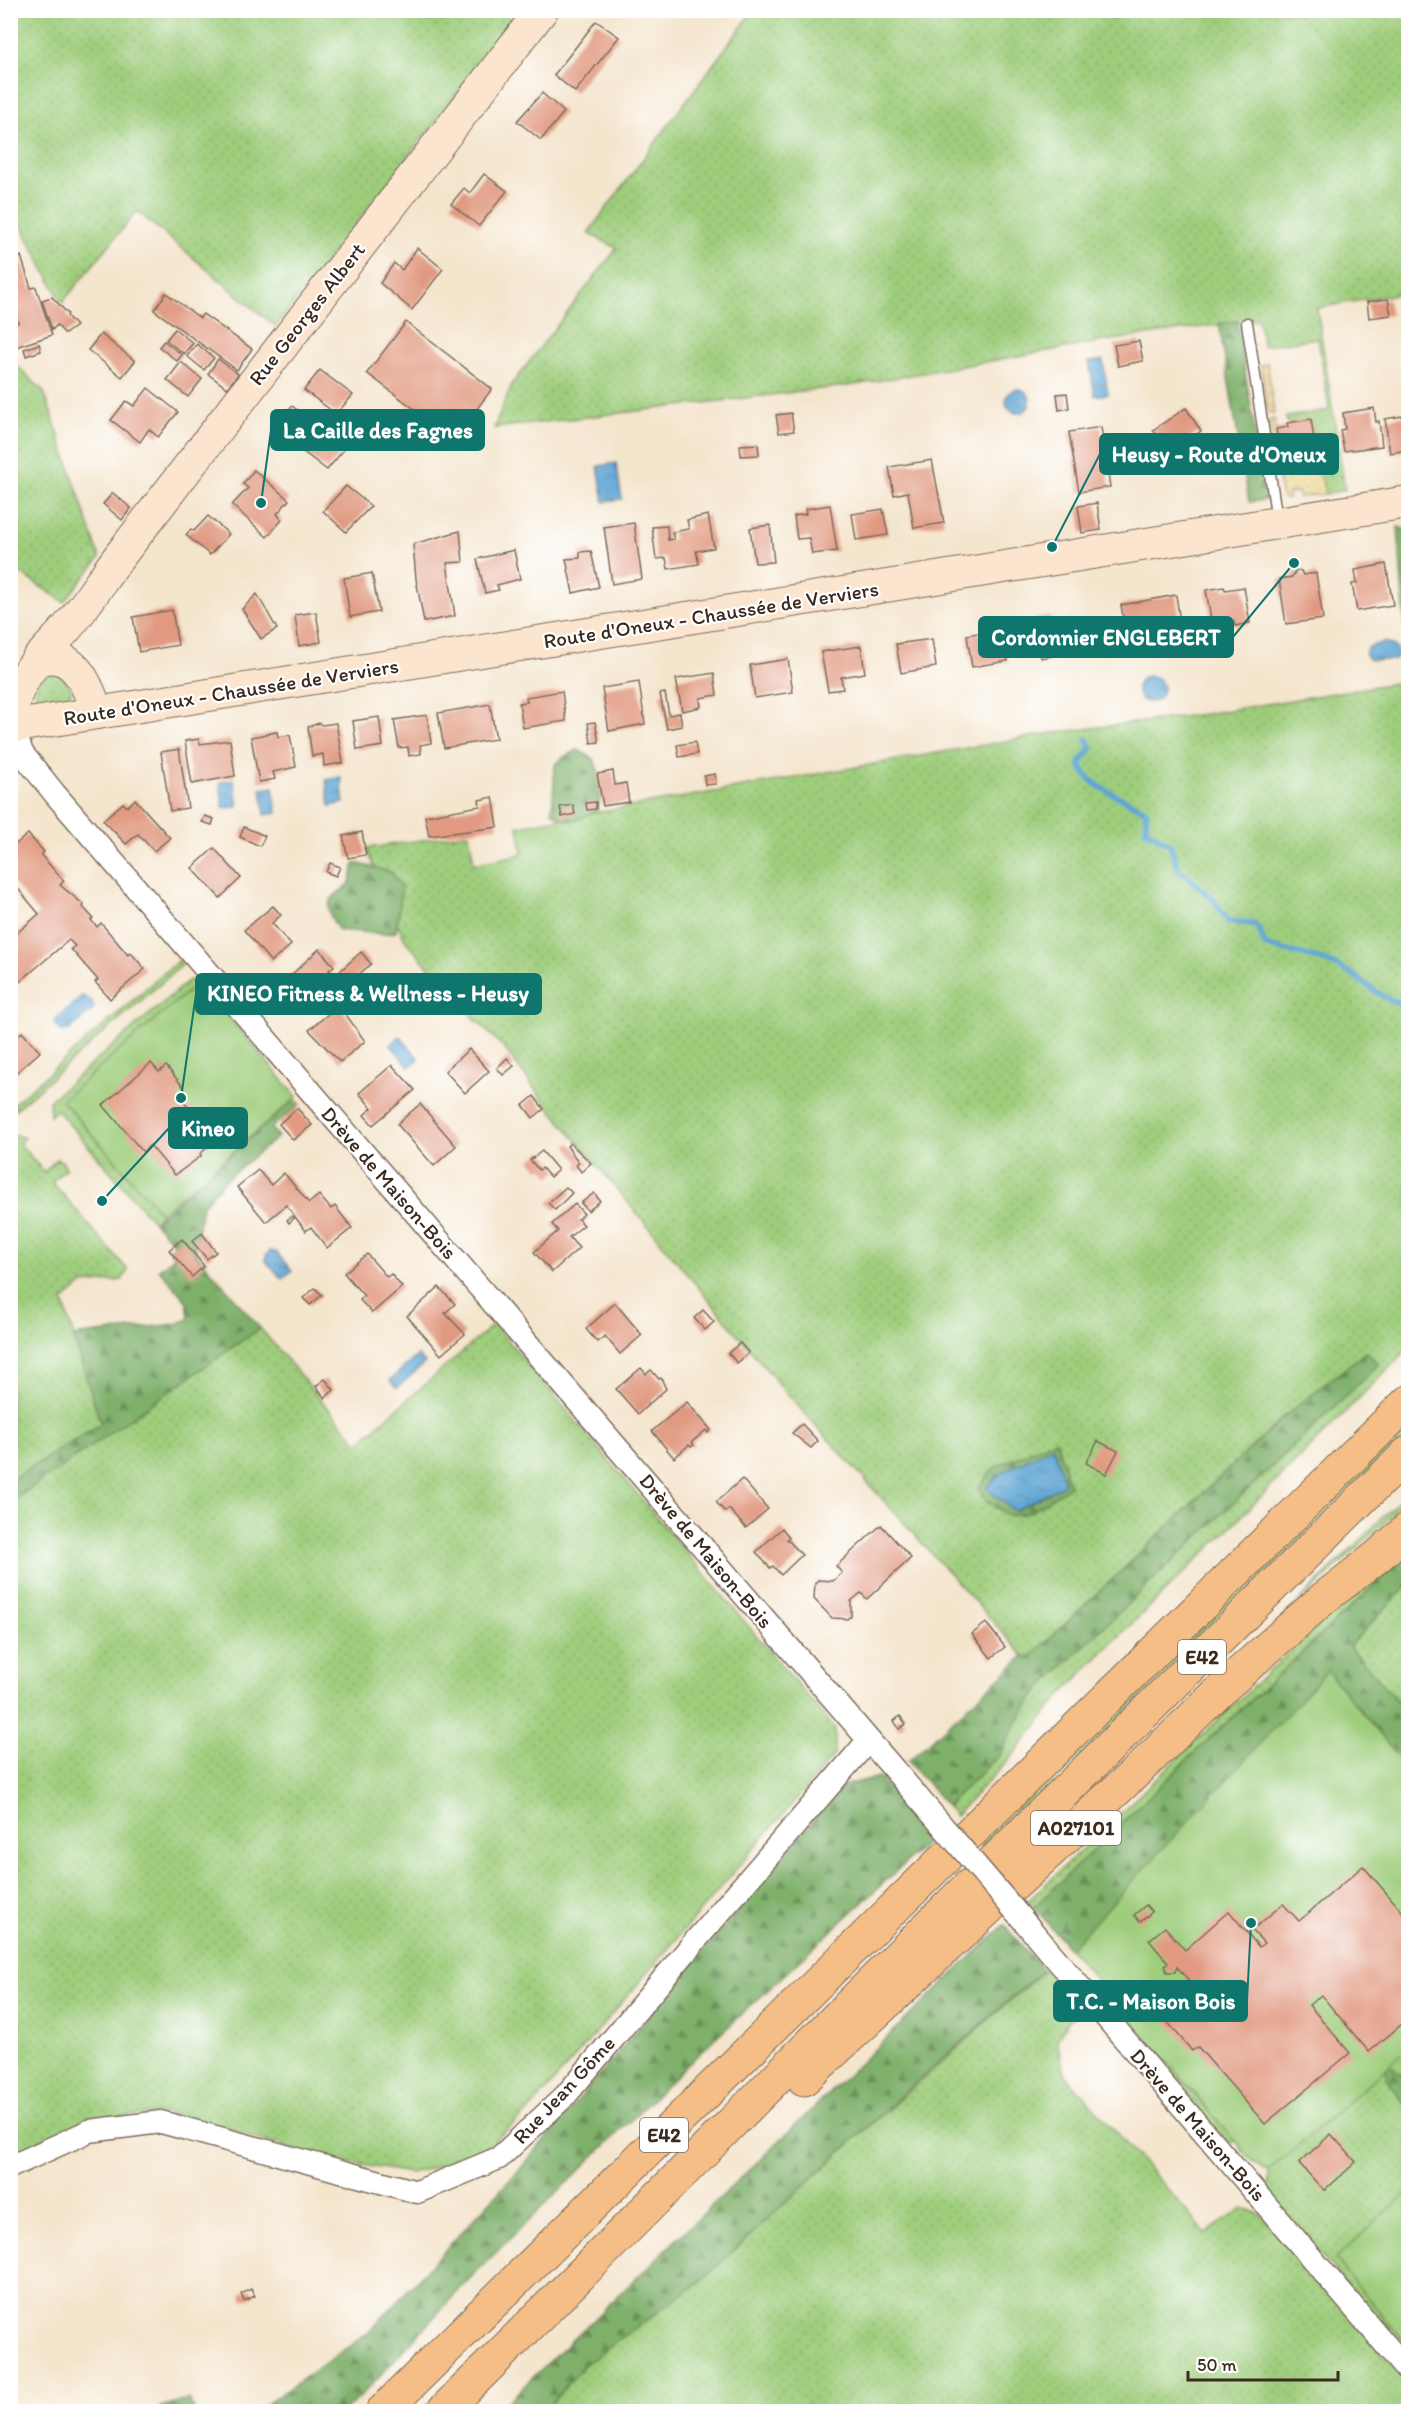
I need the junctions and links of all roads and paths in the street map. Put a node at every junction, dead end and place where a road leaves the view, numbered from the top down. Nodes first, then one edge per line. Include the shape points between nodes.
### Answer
1 (542, 10) edge
2 (1247, 323) dead end
3 (1408, 502) edge
4 (1278, 523) junction
5 (74, 620) junction
6 (37, 660) junction
7 (69, 663) junction
8 (98, 713) junction
9 (12, 726) edge
10 (1408, 1378) edge
11 (1408, 1402) edge
12 (1408, 1453) edge
13 (1402, 1527) edge
14 (868, 1742) junction
15 (1062, 1742) junction
16 (970, 1833) dead end
17 (946, 1857) dead end
18 (1005, 1873) joint
19 (980, 1897) dead end
20 (10, 2168) edge
21 (1408, 2371) edge
22 (382, 2412) edge
23 (442, 2412) edge

1 - 5 main road, Rue Georges Albert
2 - 4 lane
3 - 4 main road, Route d'Oneux - Chaussée de Verviers
4 - 8 main road, Route d'Oneux - Chaussée de Verviers
5 - 6 main road, Rue Georges Albert
5 - 7 main road, Rue Georges Albert
6 - 7 main road via 49,656
6 - 9 main road, Rue Georges Albert via 14,700
7 - 8 main road via 87,686
8 - 9 main road, Route d'Oneux - Chaussée de Verviers
9 - 14 street, Drève de Maison-Bois via 22,753 56,794
10 - 15 highway via 1129,1654
11 - 15 highway, E42
12 - 18 highway, E42
13 - 18 highway, A027101 via 1378,1556 1227,1684 1137,1772
14 - 20 street, Rue Jean Gôme via 566,2095 499,2158 417,2192 161,2121 89,2131
14 - 21 street, Drève de Maison-Bois, bridge
15 - 16 highway, E42
17 - 22 highway, E42
19 - 23 highway via 653,2224

